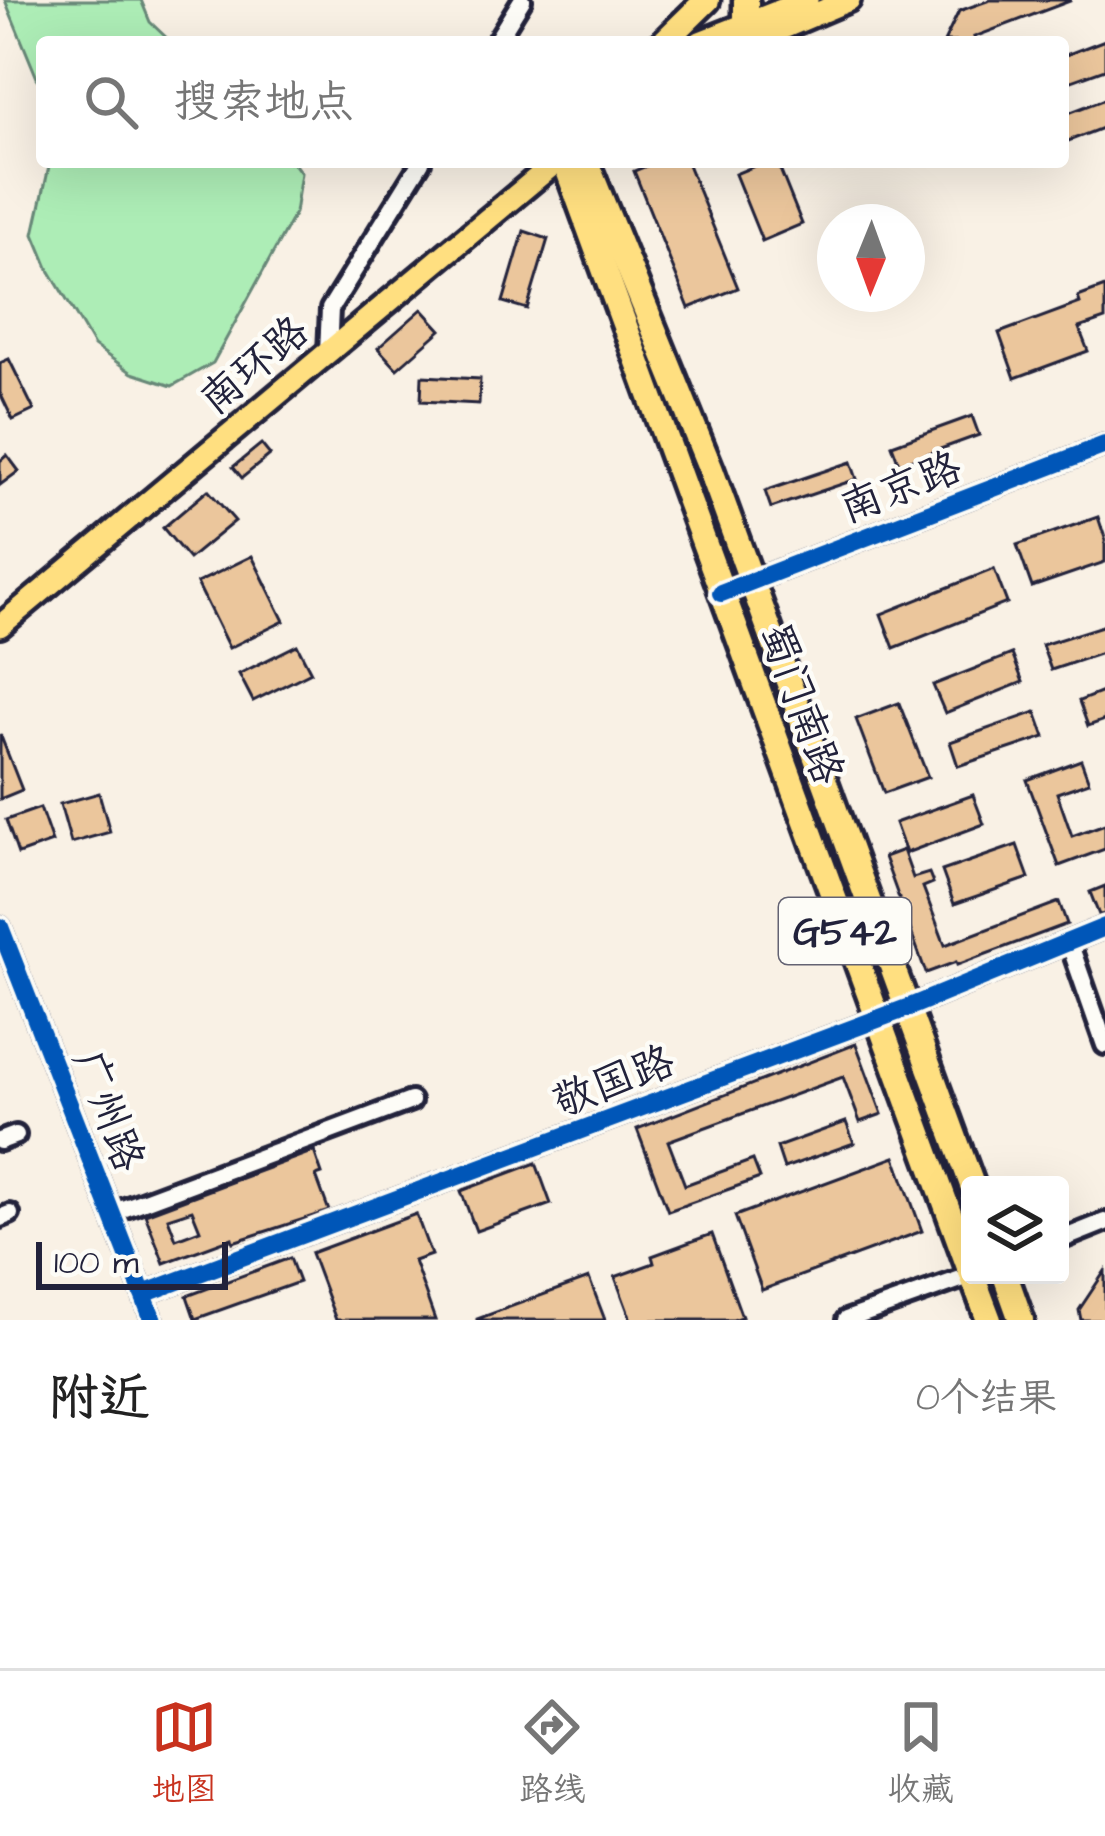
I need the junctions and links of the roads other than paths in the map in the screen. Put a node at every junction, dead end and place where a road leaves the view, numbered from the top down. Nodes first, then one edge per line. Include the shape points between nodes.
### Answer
1 (522, 0) edge
2 (707, 0) edge
3 (807, 0) edge
4 (849, 0) edge
5 (747, 22) edge
6 (500, 36) edge
7 (670, 36) edge
8 (714, 36) edge
9 (417, 168) edge
10 (531, 168) edge
11 (553, 168) edge
12 (563, 168) edge
13 (588, 168) edge
14 (328, 346) junction
15 (1105, 445) edge
16 (751, 581) junction
17 (721, 593) junction
18 (0, 614) edge
19 (0, 626) edge
20 (0, 927) edge
21 (1105, 927) edge
22 (1069, 942) junction
23 (907, 1008) junction
24 (878, 1019) junction
25 (1101, 1019) edge
26 (1105, 1045) edge
27 (411, 1101) dead end
28 (969, 1176) edge
29 (112, 1214) junction
30 (1105, 1222) edge
31 (1069, 1236) edge
32 (961, 1246) edge
33 (961, 1277) edge
34 (975, 1284) edge
35 (1007, 1284) edge
36 (143, 1294) junction
37 (153, 1320) edge
38 (845, 1320) edge
39 (988, 1320) edge
40 (1021, 1320) edge

1 - 6 street
2 - 7 highway
3 - 5 main road
4 - 5 main road
5 - 8 main road
9 - 14 street via 330,309
10 - 14 main road
11 - 14 main road, 南环路
12 - 17 highway, 蜀门南路 / G542
13 - 16 highway, 蜀门南路 / G542
14 - 18 main road
14 - 19 main road, 南环路
15 - 16 street, 南京路
16 - 17 street, 南京路
16 - 23 highway, 蜀门南路 / G542
17 - 24 highway, 蜀门南路 / G542
20 - 29 street, 广州路
21 - 22 street, 敬国路
22 - 23 street, 敬国路
22 - 25 street
23 - 24 street, 敬国路
23 - 28 highway, 蜀门南路 / G542
24 - 32 highway, 蜀门南路 / G542
24 - 36 street, 敬国路
25 - 26 street
27 - 29 street
29 - 36 street, 广州路
30 - 31 street
33 - 38 street
34 - 39 highway, 蜀门南路 / G542
35 - 40 highway
36 - 37 street, 广州路

